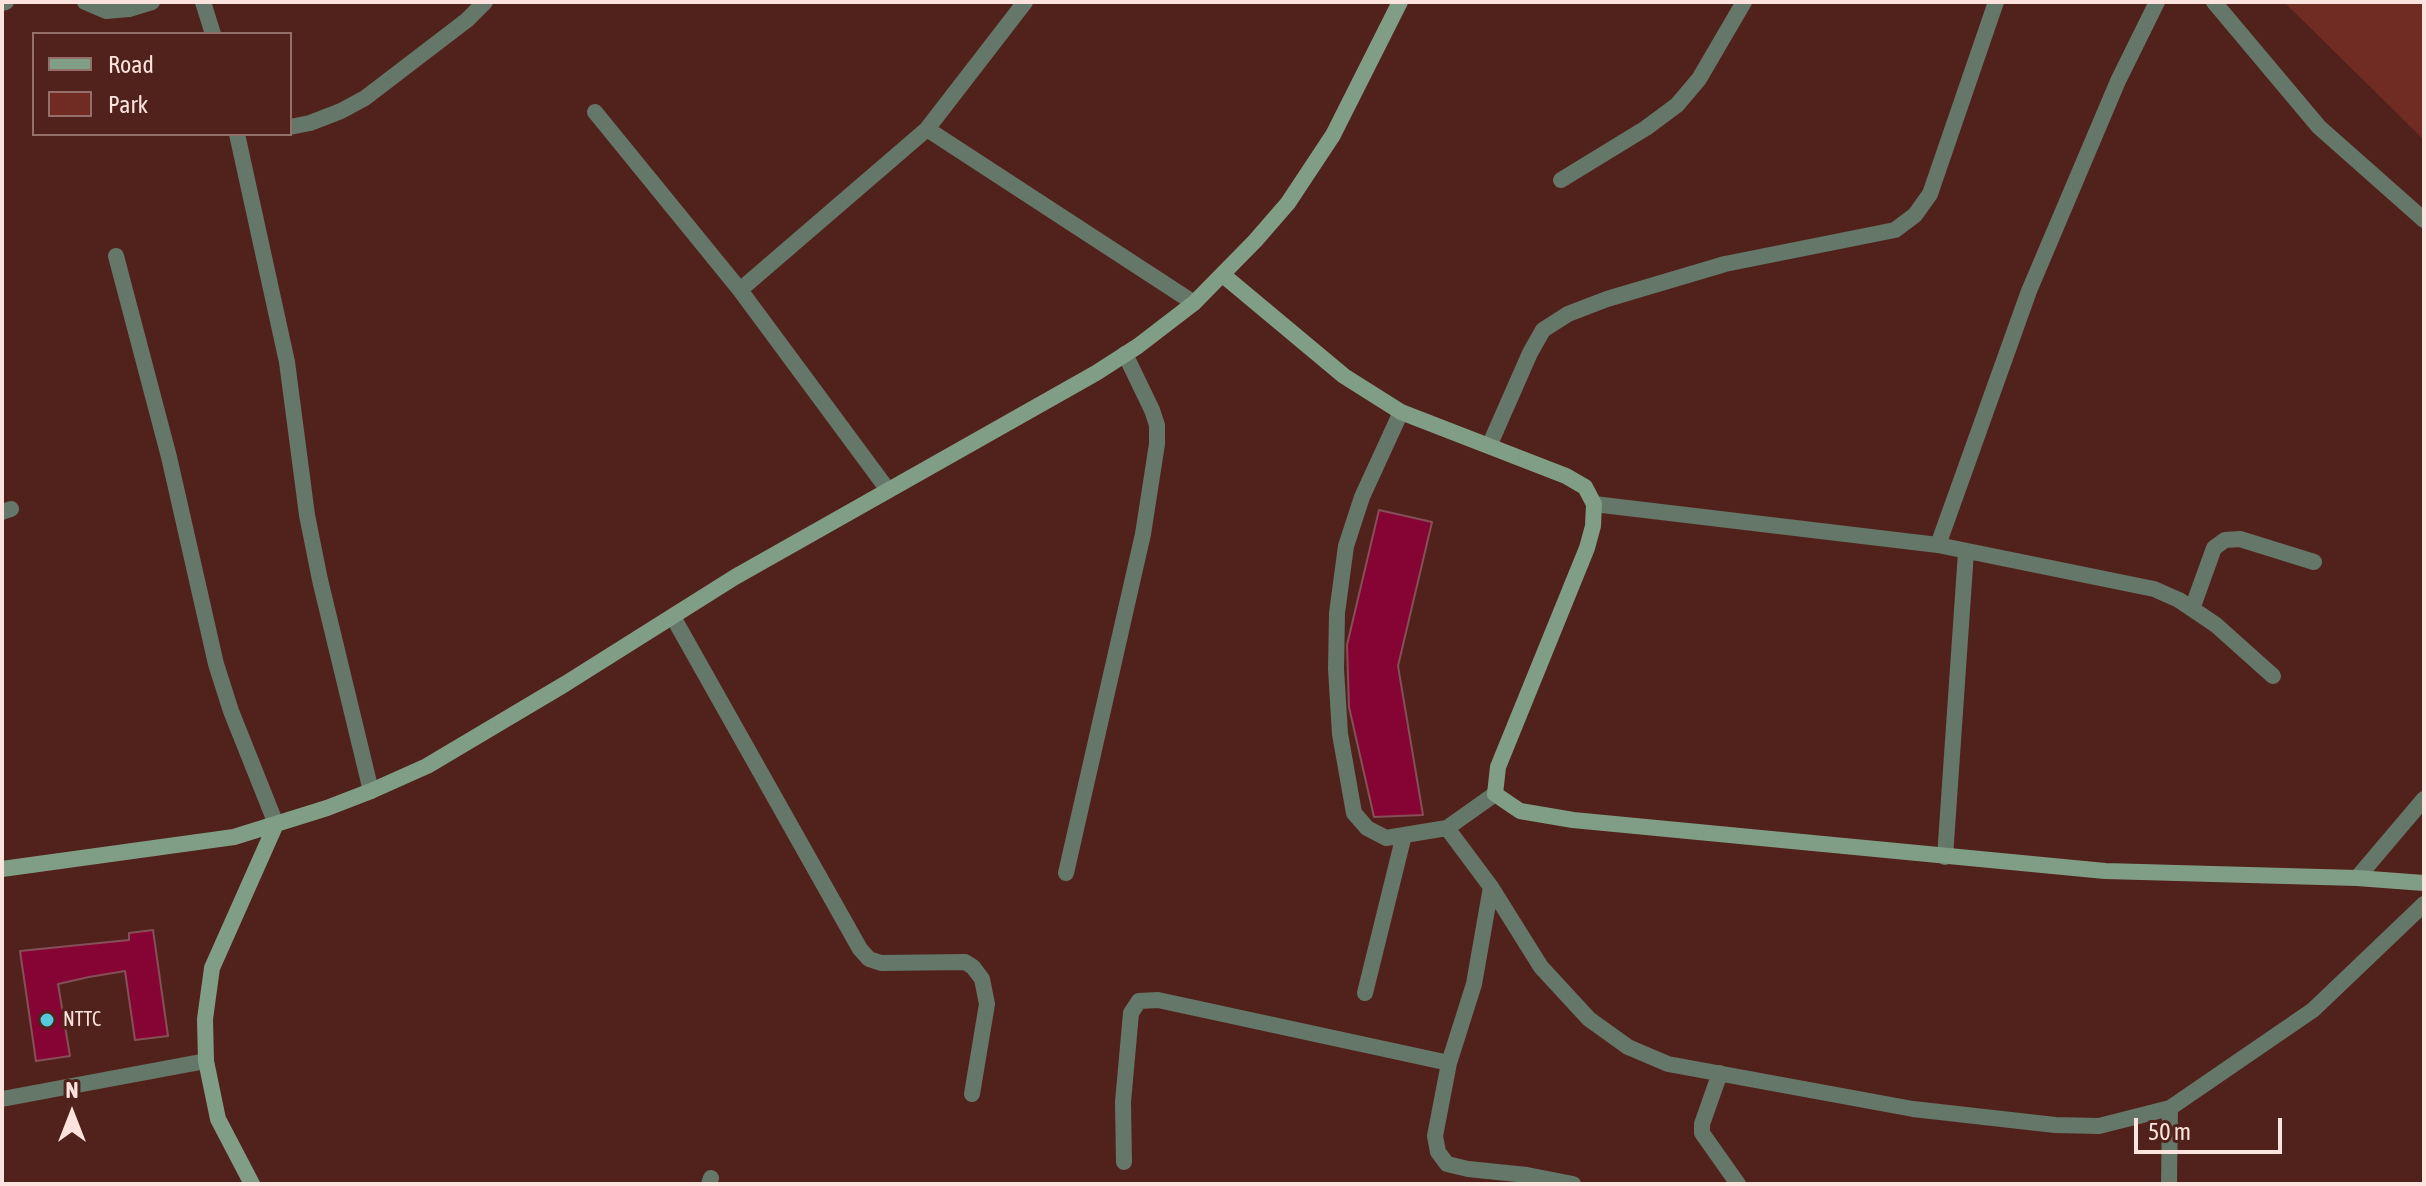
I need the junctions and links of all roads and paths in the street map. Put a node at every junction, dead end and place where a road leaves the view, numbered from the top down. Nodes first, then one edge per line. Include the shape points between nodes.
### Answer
1 (85, 2) edge
2 (152, 2) edge
3 (203, 2) edge
4 (485, 2) edge
5 (1025, 2) edge
6 (1400, 2) edge
7 (1744, 2) edge
8 (1996, 2) edge
9 (2157, 2) edge
10 (2214, 2) edge
11 (212, 32) edge
12 (595, 112) dead end
13 (292, 126) edge
14 (927, 129) junction
15 (240, 136) edge
16 (1561, 180) dead end
17 (2424, 220) edge
18 (116, 256) dead end
19 (1223, 275) junction
20 (740, 290) junction
21 (1194, 303) junction
22 (1125, 354) junction
23 (1401, 412) junction
24 (1490, 444) junction
25 (888, 490) junction
26 (1594, 504) junction
27 (1938, 545) junction
28 (1966, 552) junction
29 (2314, 562) dead end
30 (2192, 609) junction
31 (673, 617) junction
32 (2273, 676) dead end
33 (371, 791) junction
34 (1495, 794) junction
35 (2424, 799) edge
36 (276, 824) junction
37 (1447, 828) junction
38 (1404, 835) junction
39 (1945, 857) junction
40 (2, 869) edge
41 (1066, 873) dead end
42 (2357, 878) junction
43 (2424, 883) edge
44 (1491, 887) junction
45 (2424, 904) edge
46 (1365, 993) dead end
47 (206, 1061) junction
48 (1449, 1063) junction
49 (1720, 1073) junction
50 (972, 1094) dead end
51 (2, 1099) edge
52 (2170, 1108) junction
53 (1124, 1162) dead end
54 (252, 1184) edge
55 (1573, 1184) edge
56 (1738, 1184) edge
57 (2169, 1184) edge

1 - 2 street via 106,11
3 - 11 street
4 - 13 street via 365,98
5 - 14 street
6 - 19 street via 1312,169
7 - 16 street via 1699,79 1677,105
8 - 24 street via 1930,194 1915,215 1895,230 1725,264 1568,314 1543,330
9 - 27 street via 2029,291
10 - 17 street via 2319,127
12 - 20 street
14 - 20 street
14 - 21 street
15 - 33 street via 287,362 307,515
18 - 36 street via 216,664
19 - 21 street
19 - 23 street via 1344,376
20 - 25 street
21 - 22 street
22 - 25 street
22 - 41 street via 1152,410 1157,444 1143,534
23 - 24 street
23 - 38 street via 1346,546 1336,669 1340,734 1354,813 1386,838
24 - 26 street via 1566,476 1585,487
25 - 31 street
26 - 27 street
26 - 34 street via 1587,548 1498,767
27 - 28 street
28 - 30 street via 2154,589
28 - 39 street
29 - 30 street via 2240,539 2225,540 2214,548
30 - 32 street
31 - 33 street via 427,766
31 - 50 street via 860,949 881,963 965,962 982,979 987,1004
33 - 36 street
34 - 37 street
34 - 39 street via 1520,811 1573,820
35 - 42 street
36 - 40 street via 234,837
36 - 47 street via 212,968
37 - 38 street
37 - 44 street
38 - 46 street
39 - 42 street via 2105,871
42 - 43 street
44 - 48 street via 1474,984
44 - 49 street via 1541,967 1589,1019 1628,1047 1668,1064
45 - 52 street via 2313,1010
47 - 51 street
47 - 54 street via 218,1119
48 - 53 street via 1158,1000 1139,1001 1131,1013
48 - 55 street via 1435,1136 1447,1164
49 - 52 street via 1913,1109 2055,1125 2099,1126
49 - 56 street via 1702,1133
52 - 57 street

